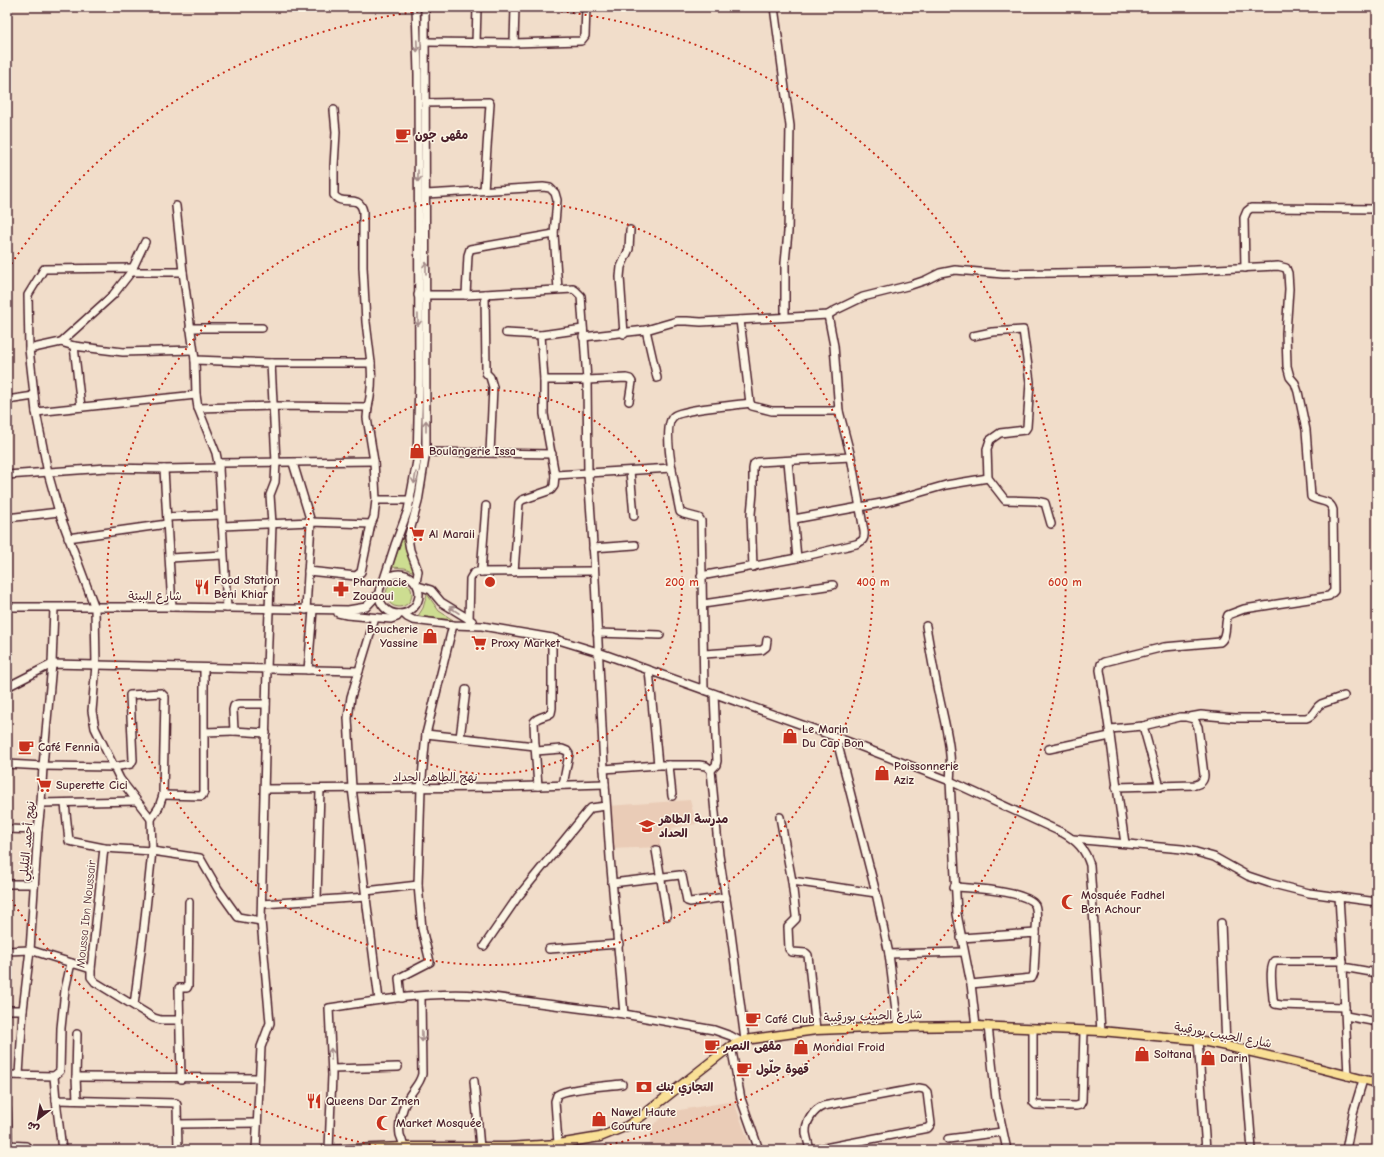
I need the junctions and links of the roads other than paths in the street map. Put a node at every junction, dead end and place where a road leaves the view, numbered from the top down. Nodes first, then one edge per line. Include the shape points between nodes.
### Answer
1 (416, 7) edge
2 (425, 7) edge
3 (477, 7) edge
4 (515, 7) edge
5 (586, 7) edge
6 (774, 7) edge
7 (425, 42) junction
8 (476, 43) junction
9 (514, 43) junction
10 (425, 103) junction
11 (334, 110) dead end
12 (484, 190) junction
13 (426, 194) junction
14 (176, 206) dead end
15 (1377, 209) edge
16 (630, 230) dead end
17 (554, 234) junction
18 (145, 242) dead end
19 (1245, 268) junction
20 (132, 270) junction
21 (183, 272) junction
22 (558, 289) junction
23 (485, 294) junction
24 (418, 295) junction
25 (426, 295) junction
26 (466, 295) junction
27 (418, 306) junction
28 (426, 306) junction
29 (828, 315) junction
30 (785, 317) junction
31 (740, 320) junction
32 (190, 328) junction
33 (262, 328) dead end
34 (583, 329) junction
35 (646, 330) junction
36 (506, 333) dead end
37 (624, 334) junction
38 (541, 335) junction
39 (973, 336) dead end
40 (583, 337) junction
41 (61, 342) junction
42 (74, 346) junction
43 (29, 349) junction
44 (193, 350) junction
45 (195, 360) junction
46 (271, 363) junction
47 (371, 363) junction
48 (656, 378) dead end
49 (544, 380) junction
50 (587, 380) junction
51 (196, 395) junction
52 (34, 396) junction
53 (7, 400) edge
54 (629, 401) dead end
55 (750, 403) junction
56 (273, 406) junction
57 (81, 407) junction
58 (368, 407) junction
59 (198, 408) junction
60 (839, 411) junction
61 (36, 412) junction
62 (426, 452) junction
63 (490, 453) junction
64 (552, 454) junction
65 (851, 457) junction
66 (374, 461) junction
67 (788, 461) junction
68 (276, 462) junction
69 (293, 463) junction
70 (219, 465) junction
71 (672, 468) junction
72 (164, 470) junction
73 (630, 471) junction
74 (48, 473) junction
75 (588, 474) junction
76 (7, 475) edge
77 (555, 475) junction
78 (988, 478) junction
79 (376, 500) junction
80 (411, 500) junction
81 (486, 506) dead end
82 (860, 507) junction
83 (59, 512) junction
84 (221, 515) junction
85 (634, 516) dead end
86 (7, 518) edge
87 (794, 519) junction
88 (167, 520) junction
89 (311, 522) junction
90 (272, 524) junction
91 (371, 524) junction
92 (1051, 524) dead end
93 (222, 526) junction
94 (68, 538) junction
95 (635, 545) dead end
96 (593, 548) junction
97 (223, 555) junction
98 (170, 558) junction
99 (797, 558) junction
100 (753, 567) junction
101 (308, 571) junction
102 (594, 571) junction
103 (481, 572) junction
104 (514, 572) junction
105 (701, 576) junction
106 (383, 582) junction
107 (417, 584) junction
108 (833, 585) dead end
109 (379, 593) junction
110 (703, 604) junction
111 (7, 607) edge
112 (172, 607) junction
113 (54, 608) junction
114 (95, 608) junction
115 (226, 608) junction
116 (269, 609) junction
117 (327, 609) junction
118 (309, 610) junction
119 (402, 614) junction
120 (375, 618) junction
121 (469, 620) junction
122 (453, 625) junction
123 (482, 626) junction
124 (926, 626) dead end
125 (597, 633) junction
126 (660, 635) dead end
127 (552, 638) junction
128 (767, 640) dead end
129 (598, 652) junction
130 (704, 654) junction
131 (52, 664) junction
132 (96, 665) junction
133 (204, 668) junction
134 (267, 669) junction
135 (308, 670) junction
136 (649, 670) junction
137 (359, 671) junction
138 (7, 687) edge
139 (466, 690) dead end
140 (704, 690) junction
141 (714, 694) junction
142 (1344, 696) dead end
143 (266, 704) junction
144 (1190, 717) junction
145 (1143, 726) junction
146 (234, 731) junction
147 (205, 732) junction
148 (266, 733) junction
149 (1110, 733) junction
150 (426, 734) junction
151 (836, 737) junction
152 (460, 738) junction
153 (535, 748) junction
154 (1049, 749) dead end
155 (7, 764) edge
156 (658, 765) junction
157 (669, 765) junction
158 (43, 766) junction
159 (114, 767) junction
160 (604, 769) junction
161 (711, 770) junction
162 (950, 781) junction
163 (605, 784) junction
164 (563, 785) junction
165 (538, 786) junction
166 (1116, 787) junction
167 (1160, 787) junction
168 (352, 788) junction
169 (421, 788) junction
170 (265, 789) junction
171 (320, 789) junction
172 (163, 795) junction
173 (672, 796) dead end
174 (136, 801) junction
175 (42, 804) junction
176 (65, 804) junction
177 (606, 806) junction
178 (780, 817) dead end
179 (151, 819) junction
180 (7, 829) edge
181 (38, 830) junction
182 (1073, 838) junction
183 (1125, 843) junction
184 (104, 848) junction
185 (152, 850) junction
186 (656, 850) dead end
187 (660, 877) junction
188 (792, 881) junction
189 (612, 883) junction
190 (7, 884) edge
191 (34, 884) junction
192 (418, 885) junction
193 (954, 887) junction
194 (876, 893) junction
195 (366, 894) junction
196 (1339, 896) junction
197 (726, 897) junction
198 (317, 899) junction
199 (190, 902) dead end
200 (1377, 902) edge
201 (262, 904) junction
202 (667, 916) dead end
203 (261, 920) junction
204 (1221, 922) dead end
205 (1036, 933) junction
206 (961, 938) junction
207 (619, 944) junction
208 (484, 946) dead end
209 (549, 949) dead end
210 (30, 950) junction
211 (7, 951) edge
212 (964, 952) junction
213 (889, 954) junction
214 (71, 963) junction
215 (1343, 964) junction
216 (91, 968) junction
217 (1377, 973) edge
218 (971, 984) junction
219 (421, 997) junction
220 (401, 998) junction
221 (379, 1000) junction
222 (134, 1005) junction
223 (1345, 1007) junction
224 (7, 1010) edge
225 (23, 1010) junction
226 (624, 1014) junction
227 (1346, 1016) junction
228 (179, 1020) junction
229 (1377, 1022) edge
230 (976, 1026) junction
231 (988, 1026) junction
232 (898, 1027) junction
233 (1033, 1029) junction
234 (816, 1030) junction
235 (1084, 1031) junction
236 (1101, 1031) junction
237 (77, 1034) dead end
238 (1198, 1040) junction
239 (743, 1041) junction
240 (731, 1046) junction
241 (1226, 1046) junction
242 (1244, 1049) junction
243 (398, 1067) dead end
244 (332, 1069) junction
245 (7, 1075) edge
246 (19, 1075) junction
247 (54, 1076) junction
248 (1348, 1076) junction
249 (76, 1077) junction
250 (259, 1078) junction
251 (181, 1079) junction
252 (1363, 1080) junction
253 (474, 1081) dead end
254 (1377, 1083) edge
255 (622, 1084) dead end
256 (56, 1100) junction
257 (77, 1100) junction
258 (7, 1110) edge
259 (257, 1123) junction
260 (178, 1124) junction
261 (1002, 1132) junction
262 (948, 1139) dead end
263 (558, 1144) junction
264 (7, 1145) edge
265 (480, 1148) junction
266 (404, 1149) edge
267 (30, 1150) edge
268 (62, 1150) edge
269 (178, 1150) edge
270 (256, 1150) edge
271 (327, 1150) edge
272 (759, 1150) edge
273 (810, 1150) edge
274 (814, 1150) edge
275 (1006, 1150) edge
276 (1206, 1150) edge
277 (1252, 1150) edge
278 (1346, 1150) edge

1 -> 24 street
2 - 7 street
3 - 8 street
4 - 9 street
5 - 9 street via 586,36 581,41
6 - 30 street via 790,126 788,232 784,263
7 - 8 street
7 - 10 street
8 - 9 street
10 - 12 street via 489,102
10 - 13 street
11 - 47 street via 334,195 339,199 355,201 362,206 363,211 363,267
12 - 13 street
12 - 17 street via 550,188 556,192 557,200
25 -> 13 street
14 - 21 street
15 - 19 street via 1252,208 1247,211 1244,218
16 - 37 street via 629,248 620,277
17 - 22 street
17 - 26 street via 470,249
18 - 20 street
19 - 29 street via 1003,274 955,270 940,273 912,285 863,297
19 - 149 street via 1281,266 1287,269 1287,366 1290,377 1296,384 1306,430 1311,497 1328,502 1333,510 1334,592 1329,596 1244,609 1228,615 1223,639 1220,642 1164,647 1102,663 1100,670
20 - 21 street
20 - 41 street via 108,302
20 - 43 street via 44,269 28,294
21 - 32 street
22 - 23 street
22 - 34 street via 573,289 579,294
23 - 26 street
23 - 63 street via 486,373 493,386
24 - 25 street
24 - 27 street
25 - 26 street
25 - 28 street
27 - 28 street
27 -> 80 street via 418,451
62 -> 28 street
29 - 30 street
29 - 60 street via 834,346
30 - 31 street
31 - 35 street via 677,321
31 - 55 street
32 - 33 street
32 - 44 street
34 - 38 street
34 - 40 street
35 - 37 street
35 - 48 street
36 - 38 street
37 - 40 street
38 - 49 street
39 - 78 street via 1023,330 1028,361 1028,426 1025,430 1000,432 990,440 987,449
40 - 50 street
41 - 42 street
41 - 43 street
42 - 44 street via 130,353
42 - 57 street
43 - 52 street
44 - 45 street
45 - 46 street
45 - 51 street
46 - 47 street
46 - 56 street
47 - 58 street via 371,397
49 - 50 street
49 - 64 street via 544,414
50 - 54 street via 630,379 632,382
50 - 75 street
51 - 57 street
51 - 59 street
52 - 53 street
52 - 61 street
55 - 60 street via 772,411
55 - 71 street via 676,414 670,419 668,430
56 - 58 street
56 - 59 street
56 - 68 street
57 - 61 street
58 - 66 street via 367,418
59 - 70 street
60 - 65 street
61 - 74 street
62 - 63 street
62 - 107 street via 418,502 408,538 418,571
63 - 64 street
64 - 77 street
65 - 67 street
65 - 82 street
66 - 69 street
66 - 79 street
67 - 87 street
67 - 100 street via 758,462 753,466
68 - 69 street
68 - 70 street
68 - 90 street via 275,482 270,495
69 - 89 street
70 - 72 street
70 - 84 street
71 - 73 street
71 - 105 street via 680,512 701,520
72 - 74 street via 106,468
72 - 88 street
73 - 75 street
73 - 85 street
74 - 76 street
74 - 83 street
75 - 77 street
75 - 96 street
77 - 104 street via 551,490 519,503
78 - 82 street via 946,485
78 - 92 street via 1005,500 1045,503
79 - 80 street
79 - 91 street
80 - 106 street
81 - 103 street
82 - 87 street
82 - 99 street via 864,536 862,542
83 - 86 street
83 - 94 street
84 - 88 street
84 - 93 street
87 - 99 street
88 - 94 street
88 - 98 street
89 - 90 street
89 - 91 street
89 - 101 street
90 - 93 street
90 - 116 street
91 - 101 street via 362,572 356,576
93 - 97 street
94 - 114 street
95 - 96 street
96 - 102 street
97 - 98 street
97 - 115 street
98 - 112 street
99 - 100 street
100 - 105 street
101 - 118 street
102 - 104 street
102 - 125 street
103 - 104 street
103 - 121 street via 473,574 470,579
105 - 110 street
106 - 107 street via 394,574 400,574 406,575
106 - 109 street
107 - 119 street via 418,601 413,609
121 -> 107 street via 441,602 431,590
108 - 110 street
109 - 117 street via 363,608
109 - 119 street via 379,598 388,611
110 - 130 street
111 - 113 street, شارع البيئة
112 - 114 street, شارع البيئة
112 - 115 street, شارع البيئة
113 - 114 street, شارع البيئة
113 - 131 street, نهج أحمد التليلي
114 - 132 street
115 - 116 street, شارع البيئة
116 - 118 street, شارع البيئة
116 - 134 street
117 - 118 street, شارع البيئة
117 - 120 street via 347,615
118 - 135 street
119 - 120 street via 391,619
119 - 122 street via 413,620
120 - 137 street
121 - 123 street
122 - 123 street
122 - 150 street
123 - 127 street
124 - 162 street via 949,740
125 - 126 street
125 - 129 street
127 - 129 street
127 - 153 street via 552,708 551,713 534,722
128 - 130 street via 766,647 762,650
129 - 136 street
129 - 160 street
130 - 140 street
131 - 132 street
131 - 138 street
131 - 158 street, نهج أحمد التليلي
132 - 133 street
132 - 159 street via 92,720
133 - 134 street
133 - 147 street
134 - 135 street
134 - 143 street
135 - 137 street
136 - 140 street
136 - 156 street
137 - 168 street via 349,708
139 - 152 street
140 - 141 street
141 - 151 street
141 - 161 street via 717,761
142 - 144 street via 1321,704 1312,716 1306,718 1235,718 1201,715
143 - 146 street via 234,706
143 - 148 street
144 - 145 street
144 - 167 street via 1196,721 1198,727 1204,778 1195,785
145 - 149 street
145 - 167 street
146 - 147 street
146 - 148 street
147 - 172 street via 202,796
148 - 170 street
149 - 154 street
149 - 166 street
150 - 152 street
150 - 169 street
151 - 162 street
151 - 194 street
152 - 153 street
153 - 164 street via 567,751 569,754
153 - 165 street
155 - 158 street
156 - 157 street
156 - 160 street
157 - 161 street via 700,765
157 - 173 street
158 - 159 street
158 - 175 street, نهج أحمد التليلي
159 - 172 street via 132,762 130,694 161,693 165,697
159 - 174 street
160 - 163 street
161 - 197 street via 719,855
162 - 182 street
162 - 193 street
163 - 164 street, نهج الطاهر الحداد
163 - 177 street
164 - 165 street, نهج الطاهر الحداد
165 - 169 street, نهج الطاهر الحداد
166 - 167 street
166 - 183 street
168 - 169 street, نهج الطاهر الحداد
168 - 171 street, نهج الطاهر الحداد
168 - 195 street
169 - 192 street
170 - 171 street, نهج الطاهر الحداد
170 - 201 street
171 - 198 street
172 - 179 street
174 - 176 street
174 - 179 street
175 - 176 street
175 - 181 street, نهج أحمد التليلي
176 - 184 street via 69,841
177 - 189 street
177 - 208 street via 591,808 588,811 517,898
178 - 188 street
179 - 185 street
180 - 181 street
181 - 191 street, نهج أحمد التليلي
182 - 183 street
182 - 236 street via 1086,852 1090,865
183 - 196 street via 1196,852 1214,857 1256,879 1301,891
184 - 185 street
184 - 216 street, Moussa Ibn Noussair
185 - 203 street via 201,859 218,889 238,916
185 - 222 street
186 - 187 street
187 - 189 street
187 - 197 street via 682,876 687,900 690,902
187 - 202 street
188 - 194 street
188 - 234 street via 796,919 788,927 789,949 792,952 805,952 808,956
189 - 207 street
190 - 191 street
191 - 210 street, نهج أحمد التليلي
192 - 195 street
192 - 220 street via 422,929 430,962 399,978
193 - 205 street via 993,890 1028,899 1036,909
193 - 206 street
194 - 213 street
195 - 198 street
195 - 221 street
196 - 200 street
196 - 215 street
197 - 239 street
198 - 201 street
199 - 228 street via 188,986 178,990
201 - 203 street
203 - 250 street via 270,1023 261,1044
204 - 241 street
205 - 206 street
205 - 218 street via 1032,978
206 - 212 street
207 - 209 street
207 - 226 street
210 - 211 street
210 - 214 street
210 - 225 street, نهج أحمد التليلي
212 - 213 street
212 - 218 street
213 - 232 street
214 - 216 street
214 - 247 street via 61,1028 60,1071
215 - 217 street
215 - 223 street
215 - 223 street via 1275,961 1272,964 1273,1000 1275,1004 1281,1005
216 - 222 street, Moussa Ibn Noussair via 91,977 95,982
218 - 230 street
219 - 220 street
219 - 226 street via 448,994 477,995
219 -> 266 street via 422,1074 402,1112 399,1126
220 - 221 street
244 -> 221 street via 329,1008
222 - 228 street, Moussa Ibn Noussair via 160,1020
223 - 227 street
224 - 225 street
225 - 246 street, نهج أحمد التليلي
226 - 239 street via 714,1030
227 - 229 street
227 - 248 street
228 - 251 street
230 - 231 main road, شارع الحبيب بورقيبة
230 - 232 main road, شارع الحبيب بورقيبة
231 - 233 main road, شارع الحبيب بورقيبة
231 - 261 street
232 - 234 main road, شارع الحبيب بورقيبة
233 - 235 main road, شارع الحبيب بورقيبة
233 - 235 street via 1036,1105 1080,1105
234 - 239 main road, شارع الحبيب بورقيبة
235 - 236 main road, شارع الحبيب بورقيبة
236 - 238 main road, شارع الحبيب بورقيبة
237 - 249 street
238 - 241 main road, شارع الحبيب بورقيبة
238 - 276 street
239 - 240 main road, شارع الحبيب بورقيبة
240 - 263 main road, شارع الحبيب بورقيبة via 627,1126 600,1137
240 - 272 street via 743,1107
241 - 242 main road, شارع الحبيب بورقيبة
242 - 248 main road, شارع الحبيب بورقيبة
242 - 277 street
243 - 244 street
244 - 271 street
245 - 246 street
246 - 247 street
247 - 256 street
248 - 252 main road, شارع الحبيب بورقيبة
249 - 251 street
249 - 257 street
250 - 251 street
250 - 259 street
252 - 254 main road, شارع الحبيب بورقيبة
252 - 278 street
253 - 265 street
255 - 263 street via 557,1094 555,1101
256 - 257 street
256 - 268 street
257 - 260 street via 175,1103
258 - 264 street
259 - 260 street
259 - 270 street
260 - 269 street
261 - 262 street
261 - 275 street
263 - 265 main road, شارع الحبيب بورقيبة
264 - 267 street via 26,1146
265 - 266 main road, شارع الحبيب بورقيبة
266 - 271 main road, شارع الحبيب بورقيبة
273 - 274 street via 806,1130 812,1115 819,1107 919,1088 927,1092 931,1124 928,1128

